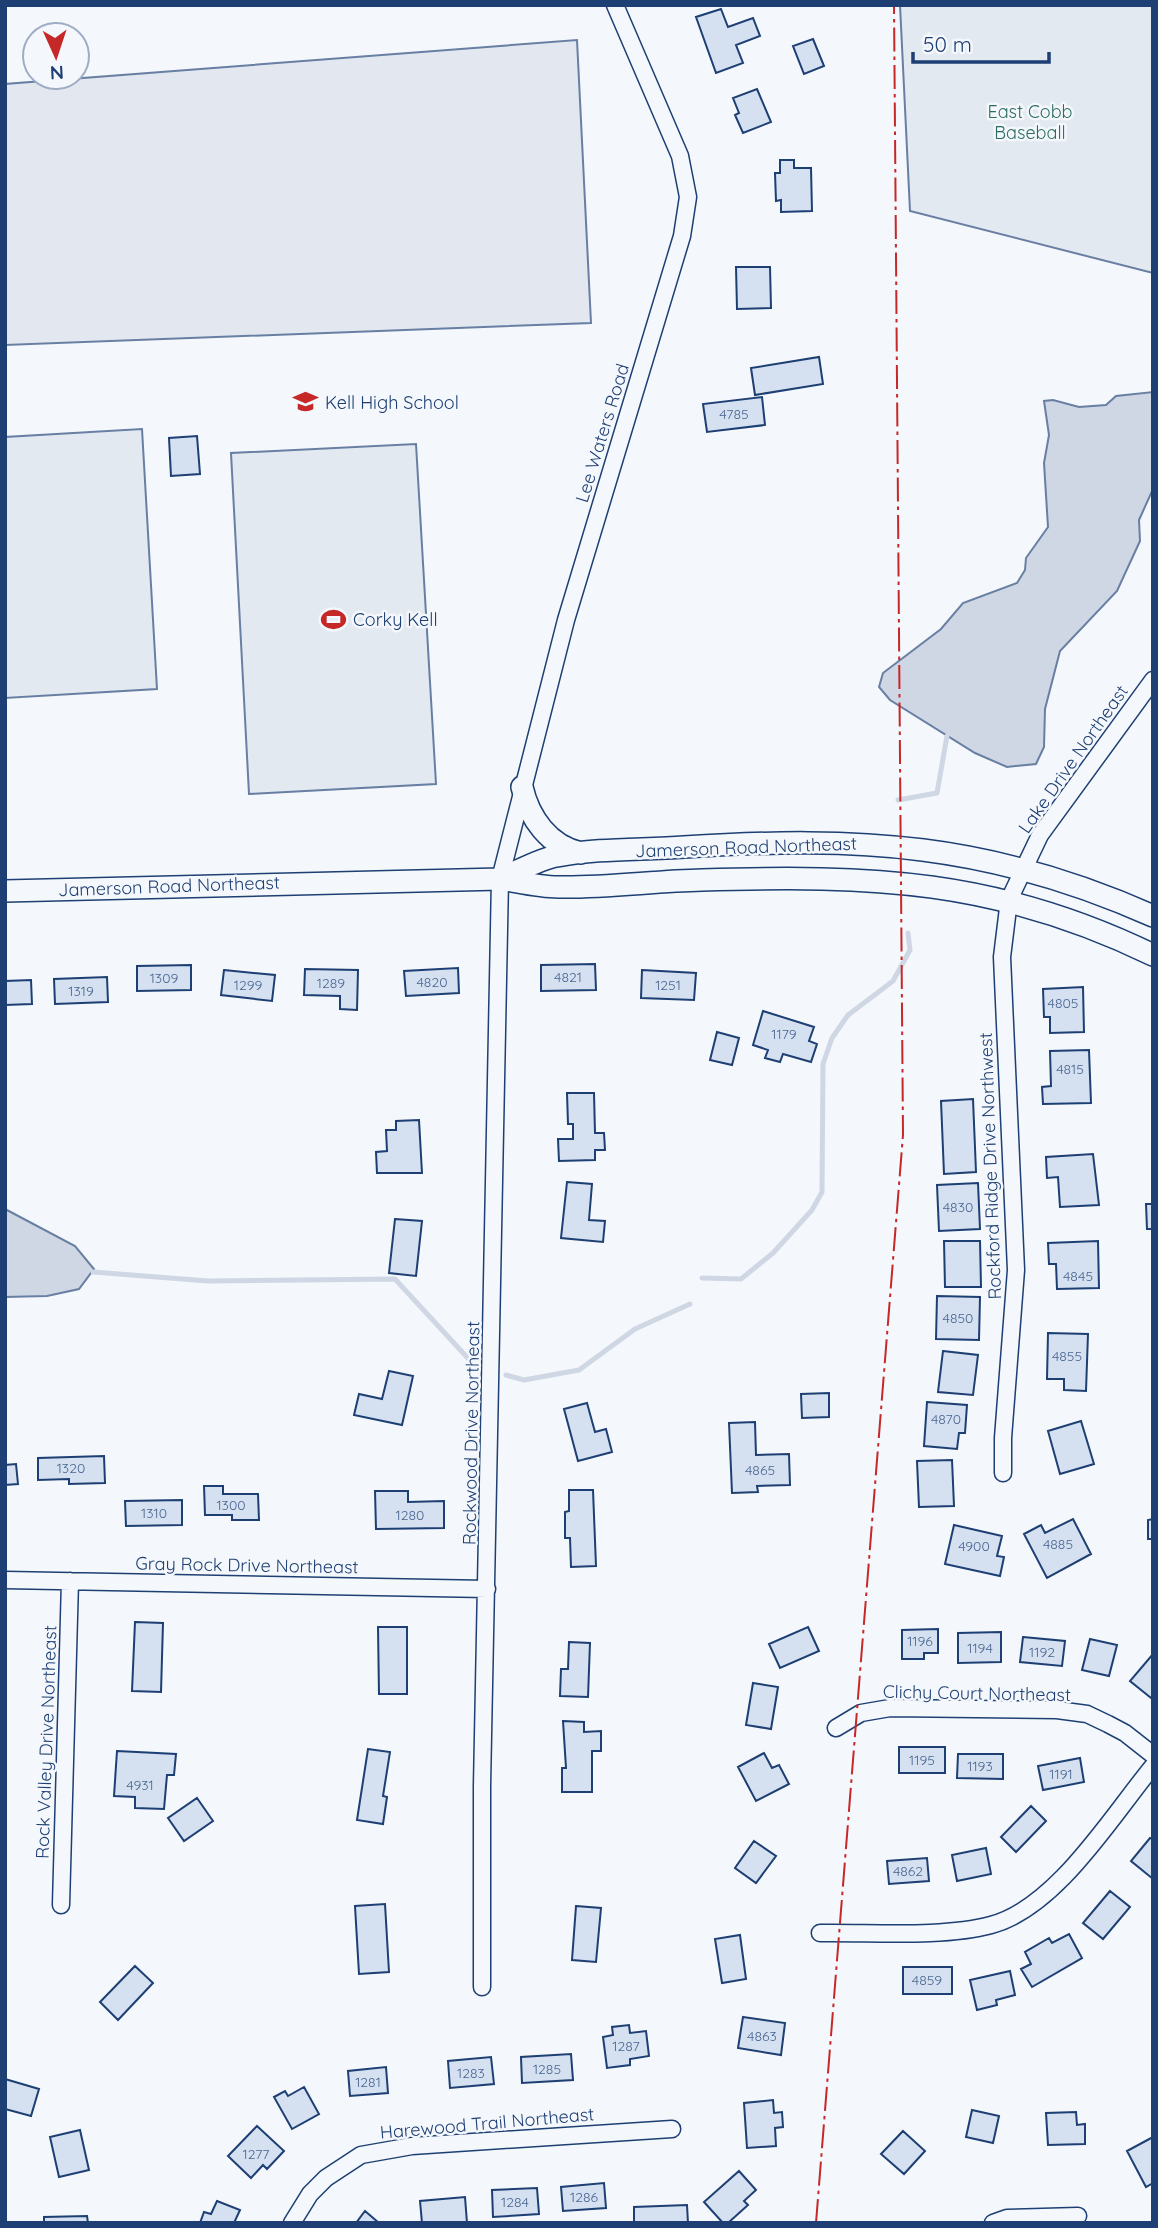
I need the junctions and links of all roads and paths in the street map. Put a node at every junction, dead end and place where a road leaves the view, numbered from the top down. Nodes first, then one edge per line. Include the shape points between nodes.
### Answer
1 (615, 5) edge
2 (1153, 680) edge
3 (522, 788) junction
4 (587, 854) junction
5 (1024, 867) junction
6 (500, 879) junction
7 (5, 891) edge
8 (1009, 900) junction
9 (1153, 916) edge
10 (1153, 955) edge
11 (1003, 1473) dead end
12 (5, 1580) edge
13 (70, 1581) junction
14 (488, 1589) junction
15 (836, 1728) dead end
16 (1153, 1755) edge
17 (1153, 1766) edge
18 (61, 1905) dead end
19 (820, 1933) dead end
20 (482, 1987) dead end
21 (672, 2129) dead end
22 (1078, 2216) dead end
23 (292, 2223) edge
24 (993, 2223) edge

1 - 3 street, Lee Waters Road via 680,156 688,197 682,236 566,620
2 - 5 street, Lake Drive Northeast via 1040,835
3 - 4 street via 528,808 550,838
3 - 6 street, Lee Waters Road
4 - 5 street, Jamerson Road Northeast via 867,842
4 - 6 street, Jamerson Road Northeast via 555,856
5 - 8 street, Lake Drive Northeast
5 - 9 street, Jamerson Road Northeast
6 - 7 street, Jamerson Road Northeast
6 - 8 street, Jamerson Road Northeast via 557,887 758,878 864,879
6 - 14 street, Rockwood Drive Northeast
8 - 10 street, Jamerson Road Northeast via 1088,926
8 - 11 street, Rockford Ridge Drive Northwest via 1002,976 1016,1270
12 - 13 street, Gray Rock Drive Northeast
13 - 14 street, Gray Rock Drive Northeast
13 - 18 street, Rock Valley Drive Northeast
14 - 20 street, Rockwood Drive Northeast
15 - 16 street, Clichy Court Northeast via 861,1713 890,1708 1057,1710 1087,1714 1125,1732
17 - 19 street via 1058,1884 1017,1916 962,1930
21 - 23 street, Harewood Trail Northeast via 386,2149 361,2155 326,2178
22 - 24 street via 1007,2218

